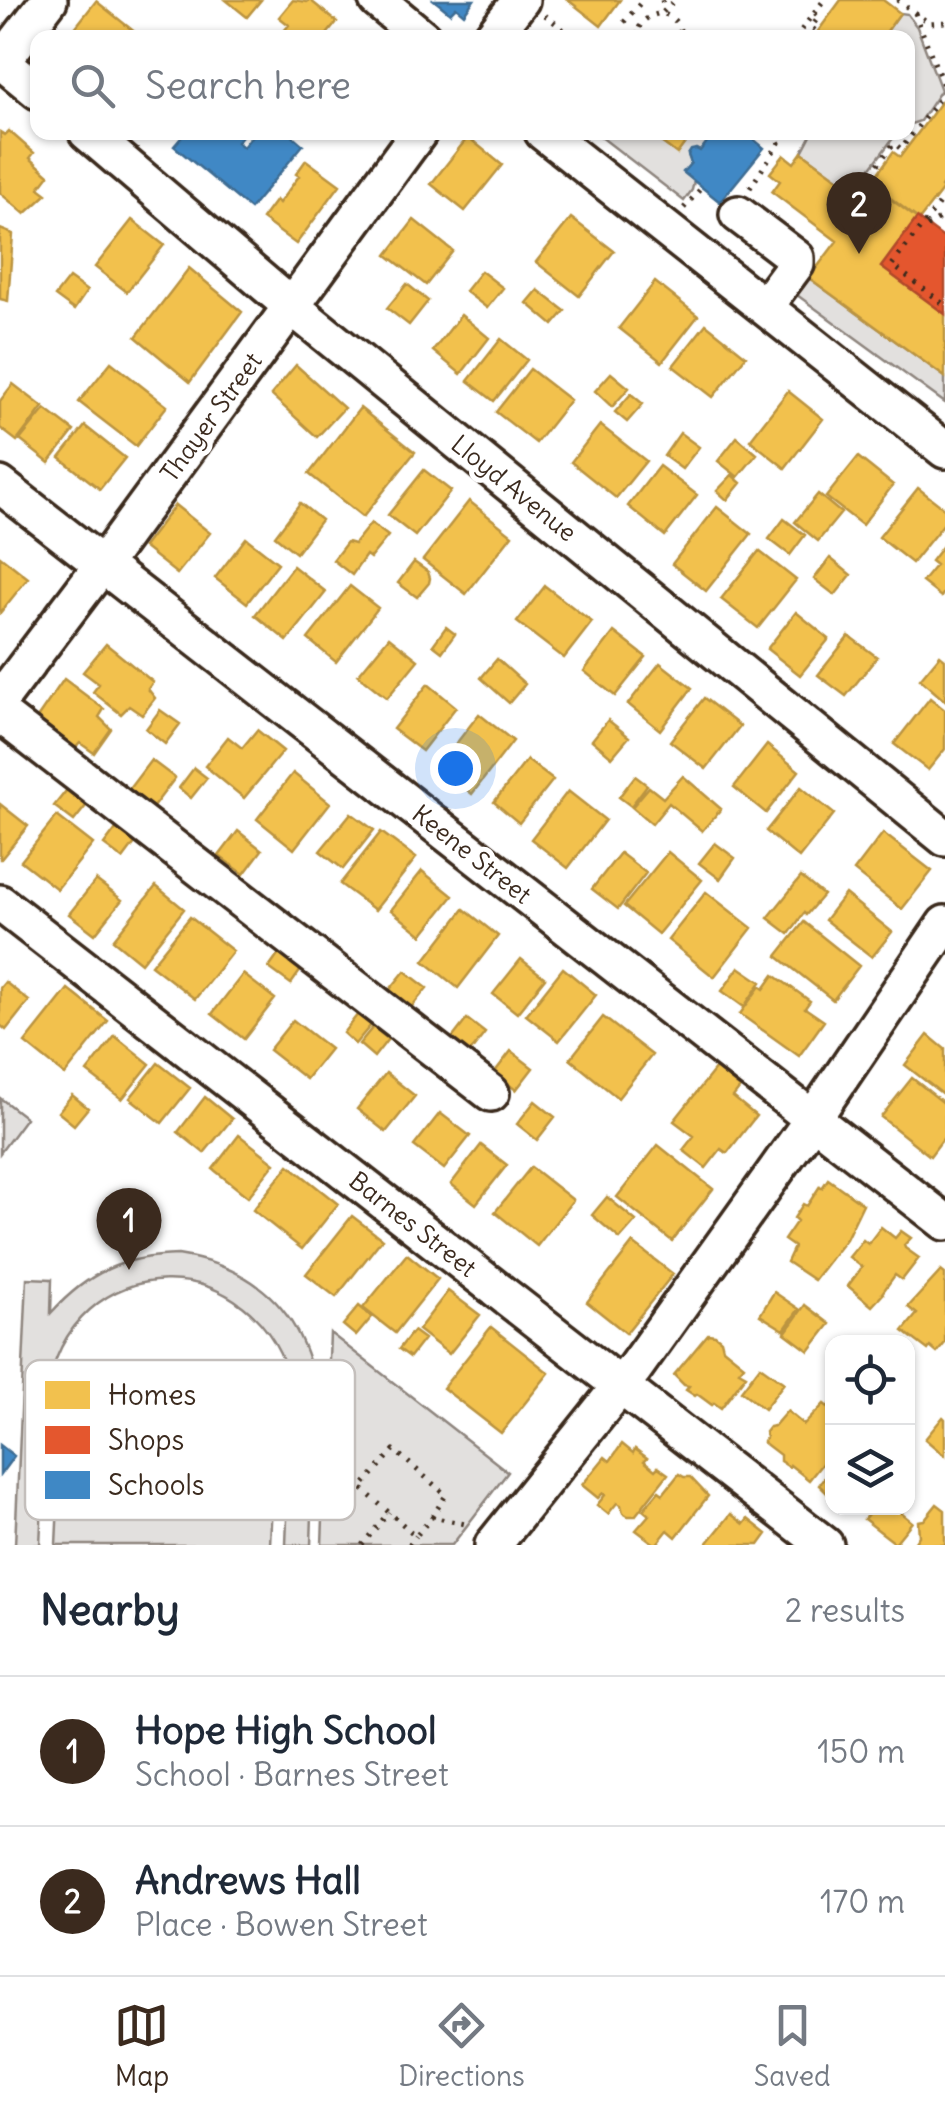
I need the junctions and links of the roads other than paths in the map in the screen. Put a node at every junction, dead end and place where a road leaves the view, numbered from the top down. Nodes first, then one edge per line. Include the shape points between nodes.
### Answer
1 (49, 0) edge
2 (376, 0) edge
3 (531, 6) edge
4 (413, 30) edge
5 (501, 30) edge
6 (1, 62) edge
7 (30, 85) edge
8 (96, 140) edge
9 (413, 140) edge
10 (552, 140) edge
11 (738, 214) road end
12 (291, 306) junction
13 (764, 306) junction
14 (945, 450) edge
15 (0, 485) edge
16 (102, 565) junction
17 (0, 700) edge
18 (0, 714) edge
19 (945, 838) edge
20 (0, 902) edge
21 (945, 924) edge
22 (491, 1093) dead end
23 (812, 1120) junction
24 (945, 1222) edge
25 (621, 1386) junction
26 (488, 1536) edge
27 (825, 1545) edge

1 - 6 street
2 - 4 street
3 - 5 street
6 - 7 street
8 - 12 street, Lloyd Avenue
9 - 12 street, Thayer Street
10 - 13 street
11 - 13 street via 796,258
12 - 16 street, Thayer Street
12 - 19 street, Lloyd Avenue
13 - 14 street
15 - 16 street, Keene Street
16 - 17 street, Thayer Street
16 - 23 street, Keene Street
18 - 22 street
20 - 25 street, Barnes Street
21 - 23 street
23 - 24 street, Keene Street
23 - 25 street
25 - 26 street
25 - 27 street, Barnes Street

